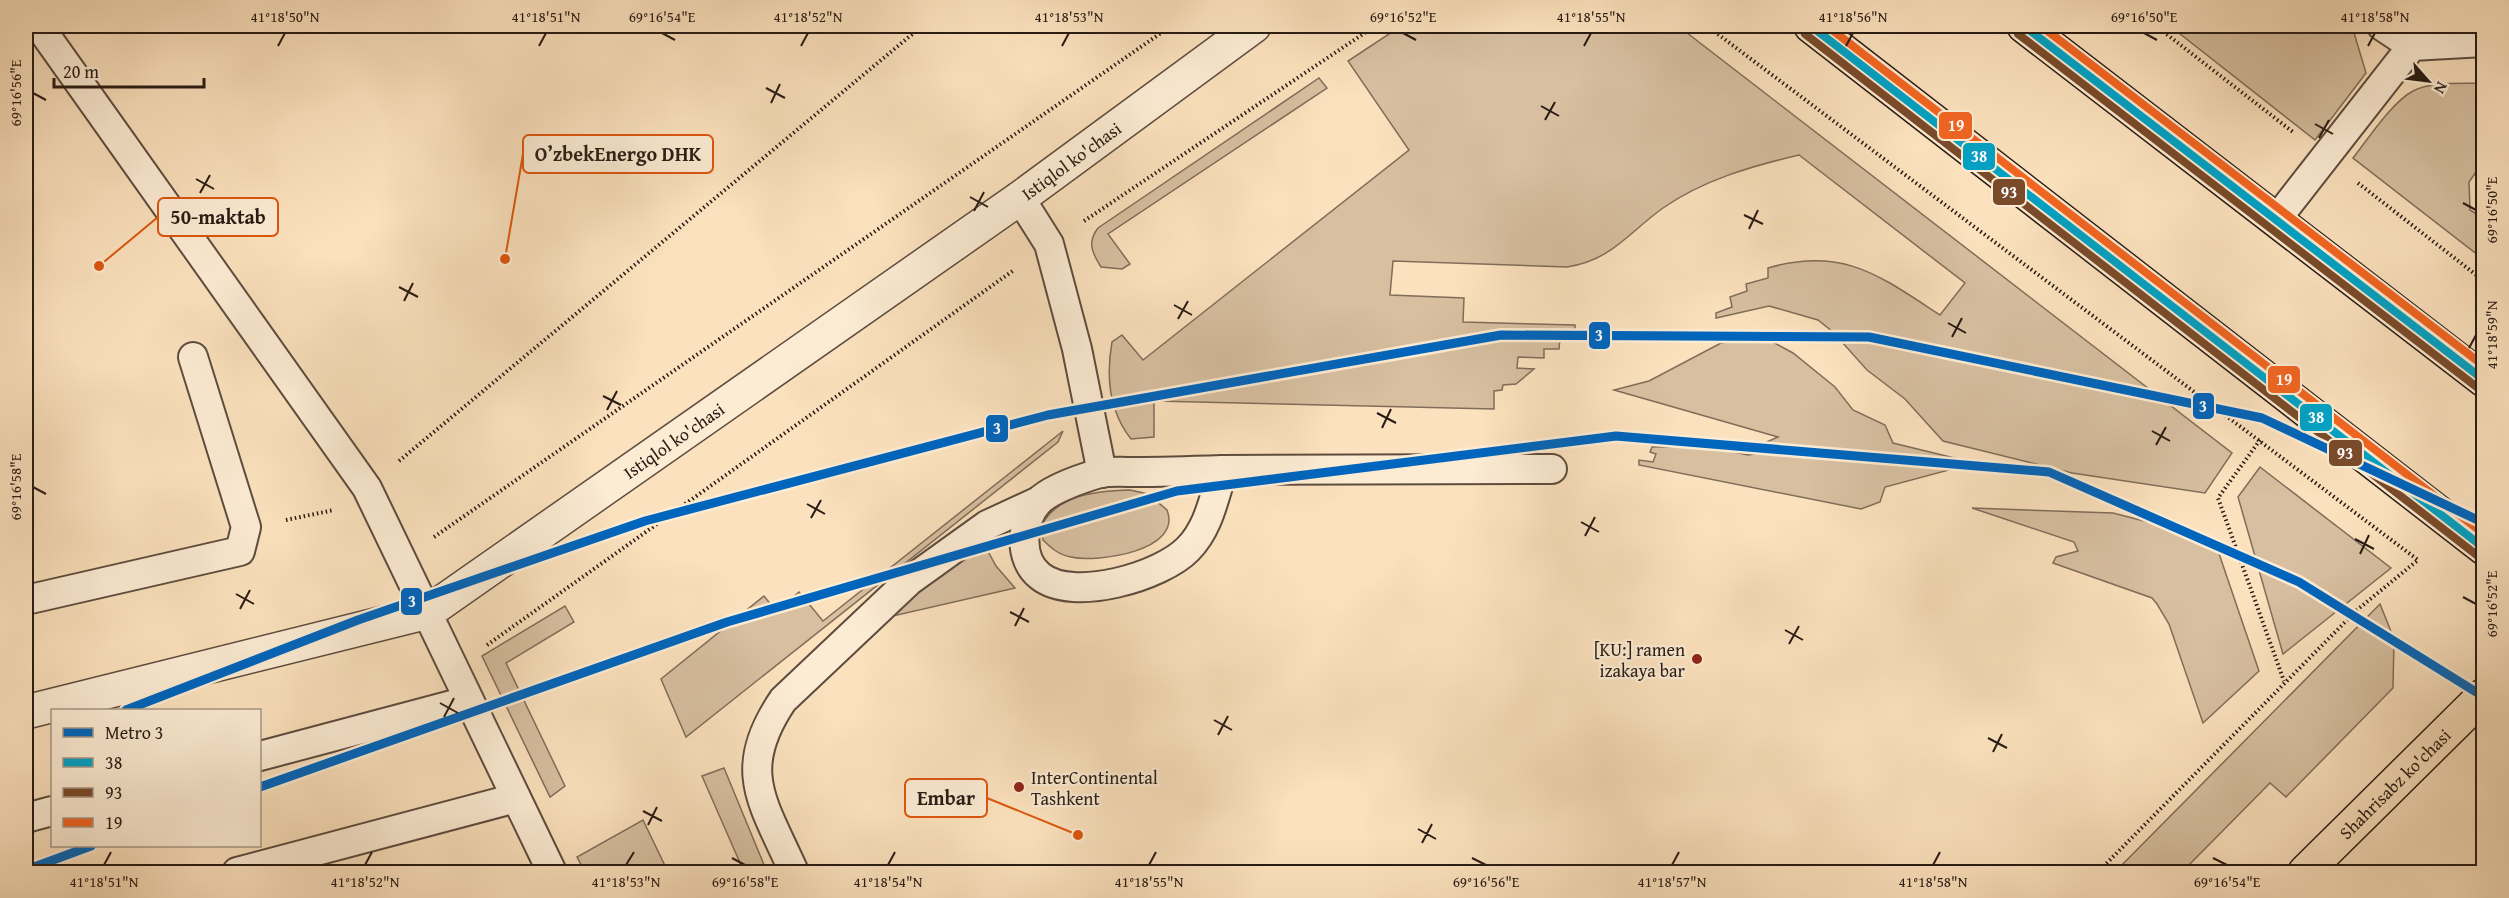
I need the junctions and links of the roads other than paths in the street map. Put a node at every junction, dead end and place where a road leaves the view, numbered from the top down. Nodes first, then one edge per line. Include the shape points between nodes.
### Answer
1 (39, 26) edge
2 (1254, 26) edge
3 (1811, 26) edge
4 (2024, 26) edge
5 (2382, 26) edge
6 (2484, 42) edge
7 (2412, 46) junction
8 (1020, 198) junction
9 (2276, 220) junction
10 (193, 357) dead end
11 (2484, 380) edge
12 (1552, 469) dead end
13 (1223, 470) junction
14 (1102, 473) junction
15 (1039, 501) junction
16 (2484, 548) edge
17 (26, 600) edge
18 (428, 612) junction
19 (2484, 695) edge
20 (467, 700) junction
21 (26, 712) edge
22 (261, 756) edge
23 (516, 798) junction
24 (51, 811) edge
25 (26, 818) edge
26 (237, 873) edge
27 (552, 873) edge
28 (794, 873) edge
29 (2305, 873) edge

1 - 18 lane via 367,488
2 - 8 street, Istiqlol ko'chasi
3 - 16 main road
4 - 9 main road
5 - 7 lane
6 - 7 lane
7 - 9 lane
8 - 14 lane via 1049,244 1077,349
8 - 18 street, Istiqlol ko'chasi
9 - 11 main road
10 - 17 lane via 246,527 240,551
12 - 13 lane
13 - 14 lane
13 - 15 lane via 1202,531 1189,549 1156,571 1092,586 1053,582 1040,577 1031,567 1024,541 1026,527
14 - 15 lane via 1070,483
15 - 28 lane via 987,525 909,581 783,700 774,713 759,743 757,775 766,808
18 - 20 lane
18 - 21 street, Istiqlol ko'chasi
19 - 29 main road, Shahrisabz ko'chasi
20 - 22 lane
20 - 23 lane
23 - 26 lane
23 - 27 lane
24 - 25 lane

